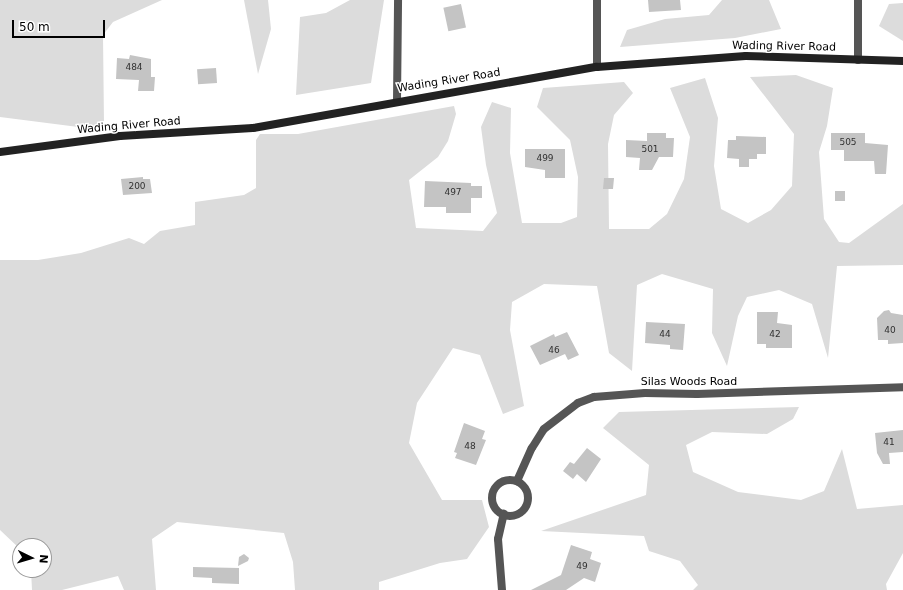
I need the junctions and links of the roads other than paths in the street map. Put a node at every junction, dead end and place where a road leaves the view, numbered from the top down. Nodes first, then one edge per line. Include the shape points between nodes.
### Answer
1 (398, 0) edge
2 (597, 0) edge
3 (858, 0) edge
4 (858, 60) junction
5 (903, 60) edge
6 (597, 67) junction
7 (397, 101) junction
8 (0, 152) edge
9 (903, 387) edge
10 (517, 481) junction
11 (504, 514) junction
12 (502, 590) edge

1 - 7 street
2 - 6 street
3 - 4 street
4 - 5 main road, Wading River Road
4 - 6 main road, Wading River Road via 746,56
6 - 7 main road, Wading River Road
7 - 8 main road, Wading River Road via 253,128 120,136
9 - 10 street, Silas Woods Road via 698,394 645,393 594,397 578,403 544,430 532,448
10 - 11 street via 528,494 526,506 518,514
10 - 11 street via 505,480 492,492 493,504
11 - 12 street via 498,539

